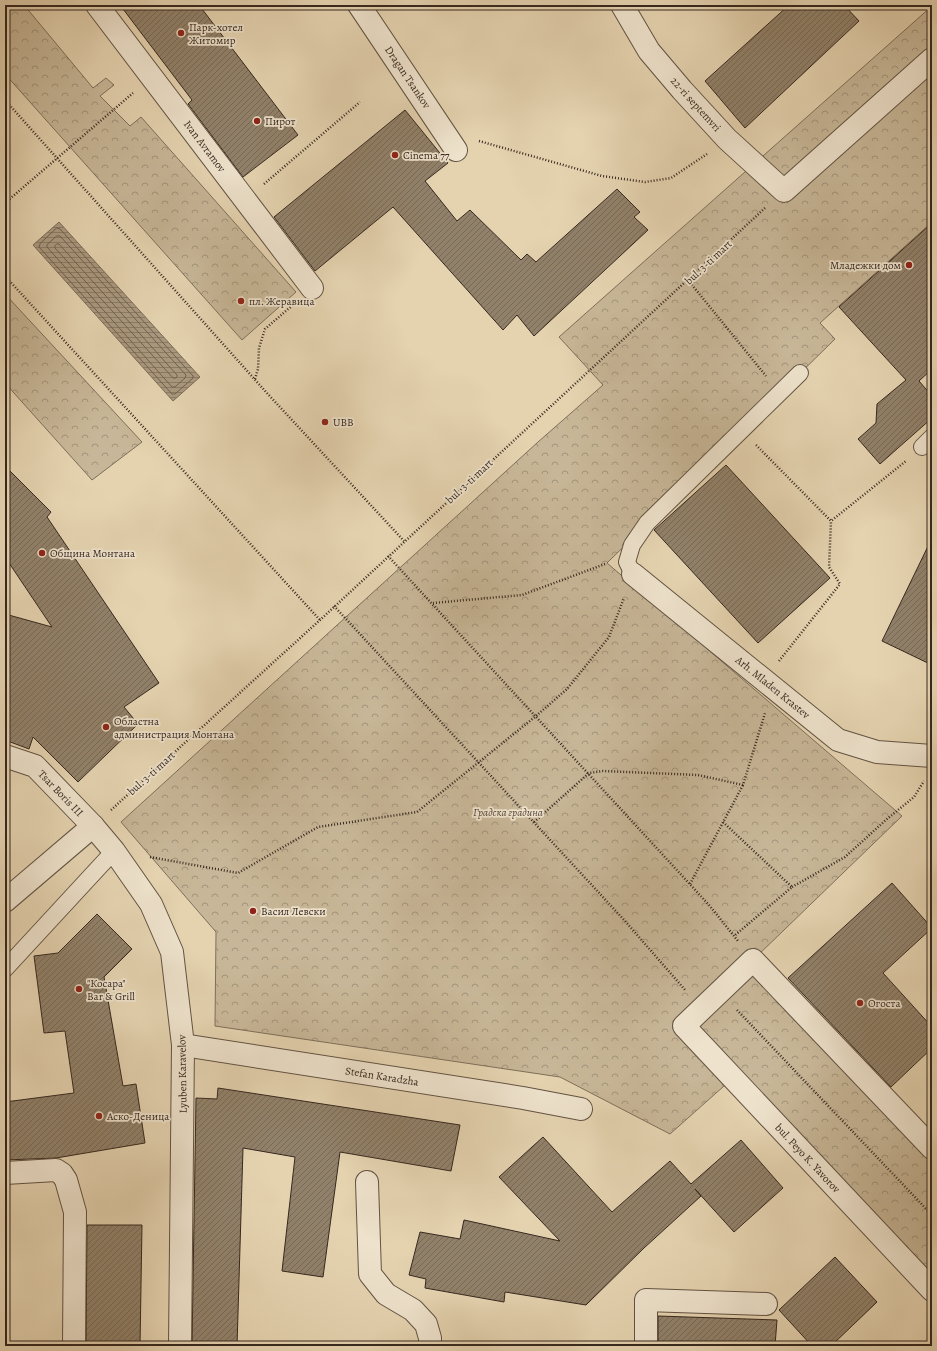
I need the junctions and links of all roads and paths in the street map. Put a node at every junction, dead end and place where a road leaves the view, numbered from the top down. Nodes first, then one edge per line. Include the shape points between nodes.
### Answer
1 (97, 5) edge
2 (359, 5) edge
3 (622, 5) edge
4 (932, 59) edge
5 (5, 100) edge
6 (124, 101) dead end
7 (360, 102) dead end
8 (444, 132) junction
9 (728, 139) junction
10 (456, 150) dead end
11 (58, 158) junction
12 (784, 191) junction
13 (245, 200) junction
14 (5, 203) edge
15 (5, 276) edge
16 (688, 280) junction
17 (312, 288) joint
18 (800, 373) dead end
19 (255, 379) junction
20 (780, 393) junction
21 (742, 430) junction
22 (927, 442) edge
23 (831, 521) junction
24 (404, 541) junction
25 (632, 545) junction
26 (388, 556) junction
27 (633, 574) junction
28 (433, 603) junction
29 (334, 606) junction
30 (320, 620) junction
31 (773, 688) junction
32 (536, 716) junction
33 (5, 756) edge
34 (932, 756) edge
35 (478, 763) junction
36 (589, 773) junction
37 (925, 779) dead end
38 (743, 784) junction
39 (534, 822) junction
40 (723, 822) junction
41 (93, 826) junction
42 (114, 851) junction
43 (690, 884) junction
44 (792, 887) junction
45 (5, 901) edge
46 (734, 936) junction
47 (753, 960) junction
48 (5, 970) edge
49 (720, 992) junction
50 (701, 1009) junction
51 (183, 1045) junction
52 (581, 1109) dead end
53 (932, 1148) edge
54 (5, 1173) edge
55 (368, 1182) dead end
56 (932, 1216) edge
57 (932, 1290) edge
58 (766, 1304) dead end
59 (74, 1346) edge
60 (180, 1346) edge
61 (430, 1346) edge
62 (646, 1346) edge

1 - 13 street, Ivan Avramov
2 - 8 street, Dragan Tsankov
3 - 9 street, 22-ri septemvri via 649,51
4 - 12 street
5 - 11 path
6 - 11 path
7 - 13 path
8 - 9 path via 602,176 645,182 671,178
8 - 10 street, Dragan Tsankov
9 - 12 street, 22-ri septemvri
11 - 14 path
11 - 19 path
12 - 16 path, bul. 3-ti mart
13 - 17 street, Ivan Avramov
15 - 30 path
16 - 20 path
16 - 24 path, bul. 3-ti mart
17 - 19 path via 265,329 259,348
18 - 20 lane
19 - 24 path
20 - 21 lane
21 - 23 path
21 - 25 lane via 647,523
22 - 23 path via 904,464
23 - 31 path via 829,567 840,584 775,666
24 - 26 path, bul. 3-ti mart
25 - 27 lane via 627,562
25 - 28 path via 607,563 522,595
26 - 28 path
26 - 29 path, bul. 3-ti mart
27 - 31 street, Arh. Mladen Krastev
27 - 32 path via 609,637 567,689
28 - 32 path
29 - 30 path, bul. 3-ti mart
29 - 35 path
30 - 41 path, bul. 3-ti mart
31 - 34 street, Arh. Mladen Krastev via 838,740 877,752
31 - 38 path
32 - 35 path
32 - 36 path
33 - 41 street, Tsar Boris III via 35,766
35 - 39 path
35 - 42 path via 417,812 318,826 238,873
36 - 38 path via 603,771 698,775
36 - 39 path
36 - 43 path
37 - 44 path via 914,797 845,857
38 - 40 path
39 - 50 path
40 - 43 path
40 - 44 path
41 - 42 street, Lyuben Karavelov
41 - 45 street
42 - 48 lane
42 - 51 street, Lyuben Karavelov via 151,904 172,952
43 - 46 path
44 - 46 path
46 - 47 path
47 - 49 street
47 - 53 street
49 - 50 street
49 - 56 path
50 - 57 street, bul. Peyo K. Yavorov via 684,1026
51 - 52 street, Stefan Karadzha
51 - 60 street, Lyuben Karavelov
54 - 59 street via 56,1170 66,1180 75,1212
55 - 61 street via 370,1274 386,1294 413,1310 426,1324
58 - 62 street via 646,1300

